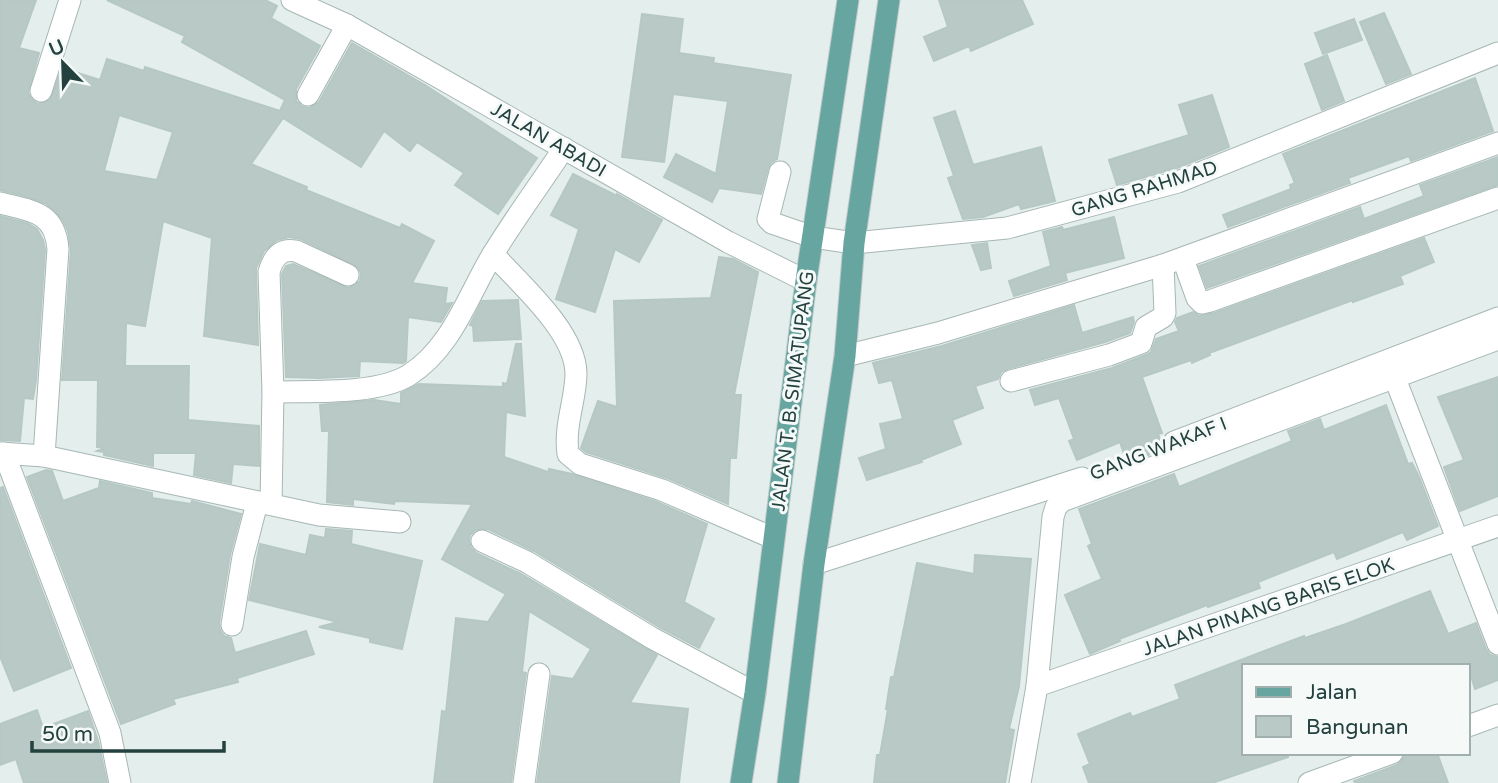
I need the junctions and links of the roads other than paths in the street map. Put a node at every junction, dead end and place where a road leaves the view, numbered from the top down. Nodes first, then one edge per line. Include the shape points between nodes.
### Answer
1 (70, 0) edge
2 (292, 0) edge
3 (848, 0) edge
4 (889, 0) edge
5 (347, 25) junction
6 (1498, 53) edge
7 (41, 91) dead end
8 (308, 95) dead end
9 (1498, 143) edge
10 (564, 148) junction
11 (780, 172) dead end
12 (1498, 198) edge
13 (0, 203) edge
14 (813, 237) junction
15 (853, 243) junction
16 (493, 254) junction
17 (1173, 262) junction
18 (348, 275) dead end
19 (806, 281) junction
20 (1498, 318) edge
21 (1498, 339) edge
22 (845, 356) junction
23 (1394, 376) junction
24 (1011, 381) dead end
25 (273, 392) junction
26 (2, 453) edge
27 (44, 456) junction
28 (264, 503) junction
29 (400, 522) dead end
30 (1498, 526) edge
31 (773, 538) junction
32 (482, 541) dead end
33 (1458, 541) junction
34 (814, 564) junction
35 (232, 625) dead end
36 (1498, 644) edge
37 (539, 674) dead end
38 (1037, 685) junction
39 (755, 693) junction
40 (1498, 715) edge
41 (1470, 725) edge
42 (1386, 755) edge
43 (120, 783) edge
44 (524, 783) edge
45 (741, 783) edge
46 (788, 783) edge
47 (1020, 783) edge
48 (1309, 783) edge

1 - 7 street
2 - 5 street, JALAN ABADI
3 - 14 main road, JALAN T. B. SIMATUPANG
4 - 15 main road
5 - 8 street
5 - 10 street, JALAN ABADI
6 - 15 street, GANG RAHMAD via 1178,182 1007,228
9 - 17 street
10 - 16 street
10 - 19 street, JALAN ABADI
11 - 14 street, GANG RAHMAD via 768,219
12 - 17 street via 1202,303
13 - 27 street via 39,213 57,233
14 - 15 street, GANG RAHMAD
14 - 19 main road, JALAN T. B. SIMATUPANG
15 - 22 main road
16 - 25 street via 445,342 408,376 373,388
16 - 31 street via 561,329 571,348 576,373 566,436 568,454 580,464 662,490
17 - 22 street via 938,333
17 - 24 street via 1165,313 1146,327 1141,343
18 - 25 street via 287,249 272,261
19 - 31 main road, JALAN T. B. SIMATUPANG
20 - 34 street, GANG WAKAF I via 1057,487
21 - 23 street
22 - 34 main road
23 - 33 street
23 - 38 street via 1068,497 1056,507
25 - 28 street
26 - 27 street
26 - 43 street via 110,733
27 - 28 street
28 - 29 street via 319,515
28 - 35 street via 243,557
30 - 33 street, JALAN PINANG BARIS ELOK
31 - 39 main road, JALAN T. B. SIMATUPANG
32 - 39 street via 527,562 652,638
33 - 36 street
33 - 38 street, JALAN PINANG BARIS ELOK
34 - 46 main road
37 - 44 street
38 - 47 street
39 - 45 main road, JALAN T. B. SIMATUPANG
40 - 41 street
42 - 48 street

